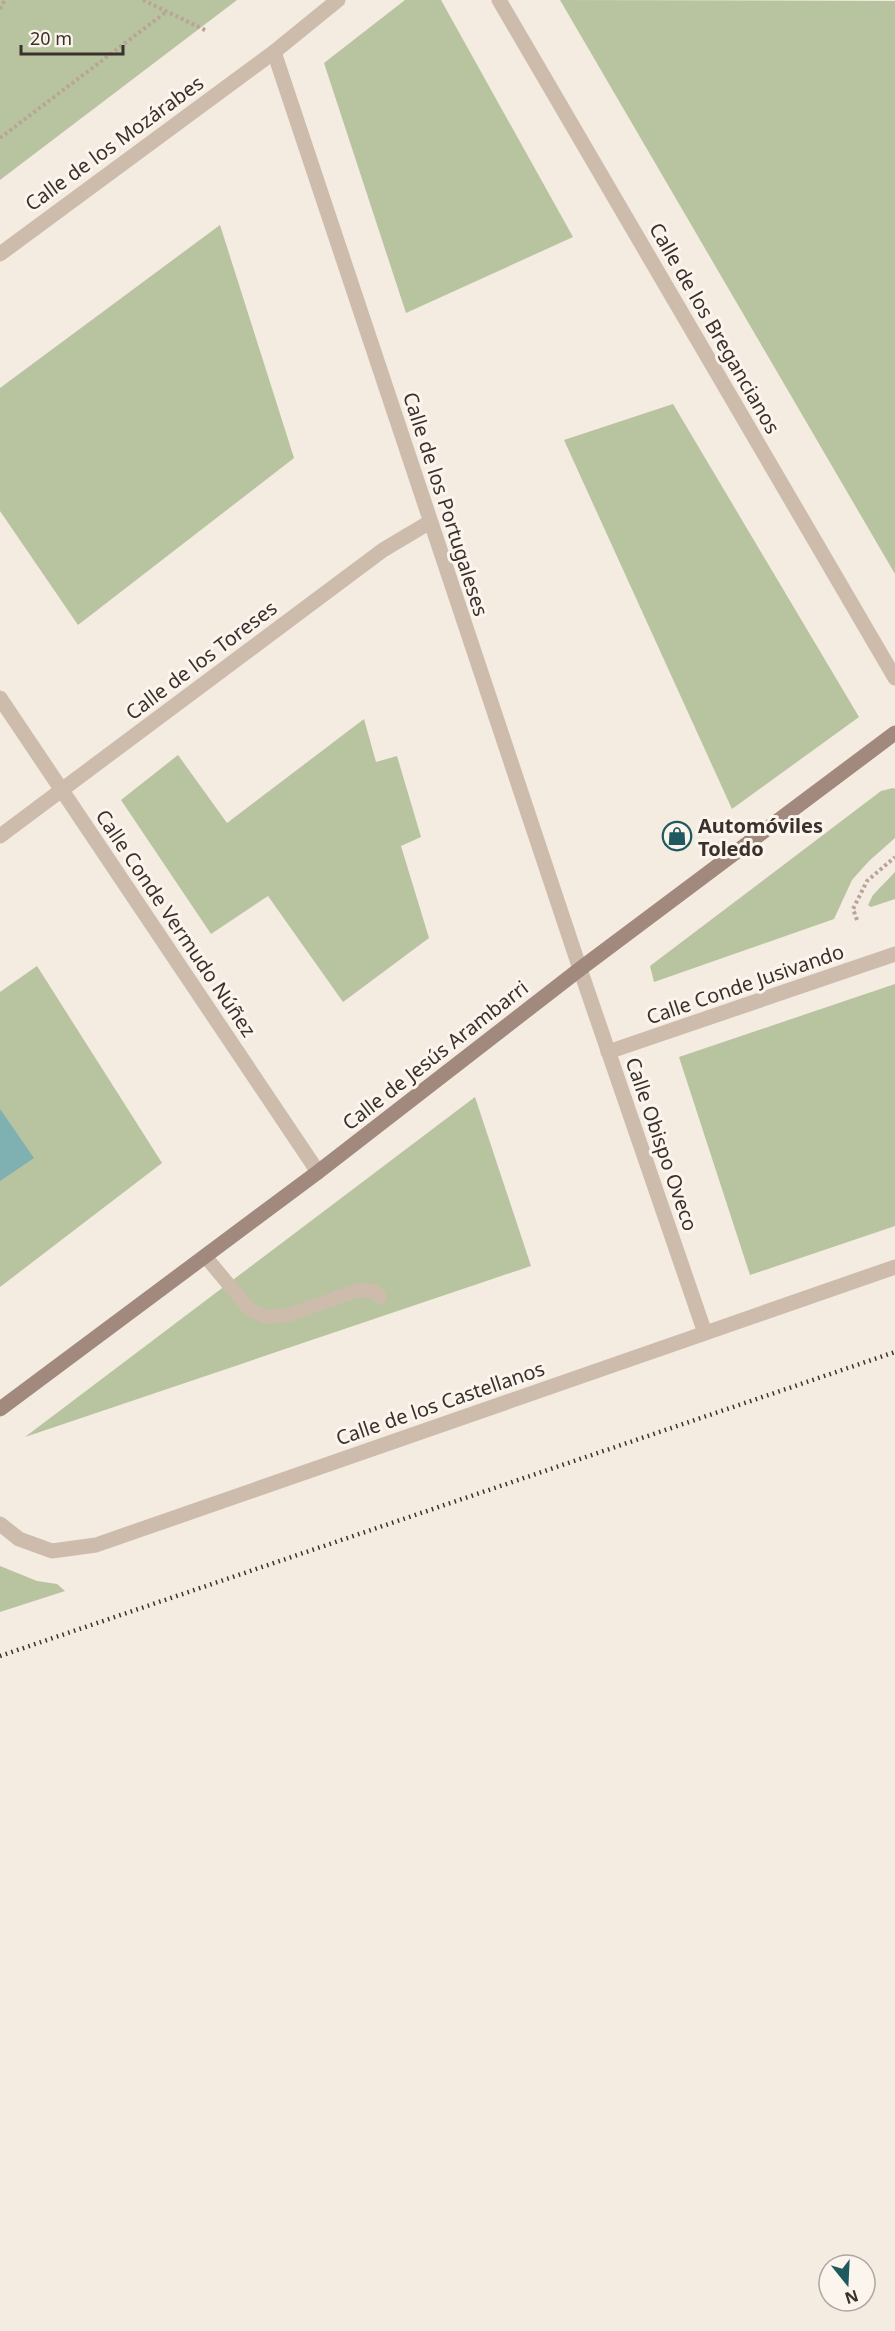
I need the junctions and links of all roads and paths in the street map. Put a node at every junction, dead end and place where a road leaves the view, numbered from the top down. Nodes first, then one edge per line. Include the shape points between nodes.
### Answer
1 (5, 0) edge
2 (143, 0) edge
3 (338, 0) edge
4 (499, 0) edge
5 (0, 9) edge
6 (166, 12) junction
7 (207, 31) dead end
8 (274, 52) junction
9 (0, 138) edge
10 (0, 254) edge
11 (430, 522) junction
12 (895, 678) edge
13 (0, 698) edge
14 (895, 733) edge
15 (62, 790) junction
16 (0, 836) edge
17 (895, 857) edge
18 (856, 920) dead end
19 (895, 954) edge
20 (580, 969) junction
21 (608, 1052) junction
22 (318, 1172) junction
23 (205, 1256) junction
24 (895, 1267) edge
25 (380, 1297) dead end
26 (705, 1333) junction
27 (0, 1409) edge
28 (0, 1524) edge

1 - 5 path
2 - 6 path
3 - 8 street, Calle de los Mozárabes
4 - 12 street, Calle de los Bregancianos
6 - 7 path
6 - 9 path
8 - 10 street, Calle de los Mozárabes
8 - 11 street, Calle de los Portugaleses
11 - 15 street, Calle de los Toreses via 383,550
11 - 20 street, Calle de los Portugaleses
13 - 15 street, Calle Conde Vermudo Núñez
14 - 20 main road, Calle de Jesús Arambarri
15 - 16 street, Calle de los Toreses
15 - 22 street, Calle Conde Vermudo Núñez
17 - 18 path via 867,881 853,909
19 - 21 street, Calle Conde Jusivando
20 - 21 street, Calle Obispo Oveco
20 - 22 main road, Calle de Jesús Arambarri
21 - 26 street, Calle Obispo Oveco
22 - 23 main road, Calle de Jesús Arambarri
23 - 25 lane via 249,1309 266,1317 288,1315 359,1290 374,1291
23 - 27 main road, Calle de Jesús Arambarri
24 - 26 street, Calle de los Castellanos
26 - 28 street, Calle de los Castellanos via 96,1545 52,1551 20,1539

